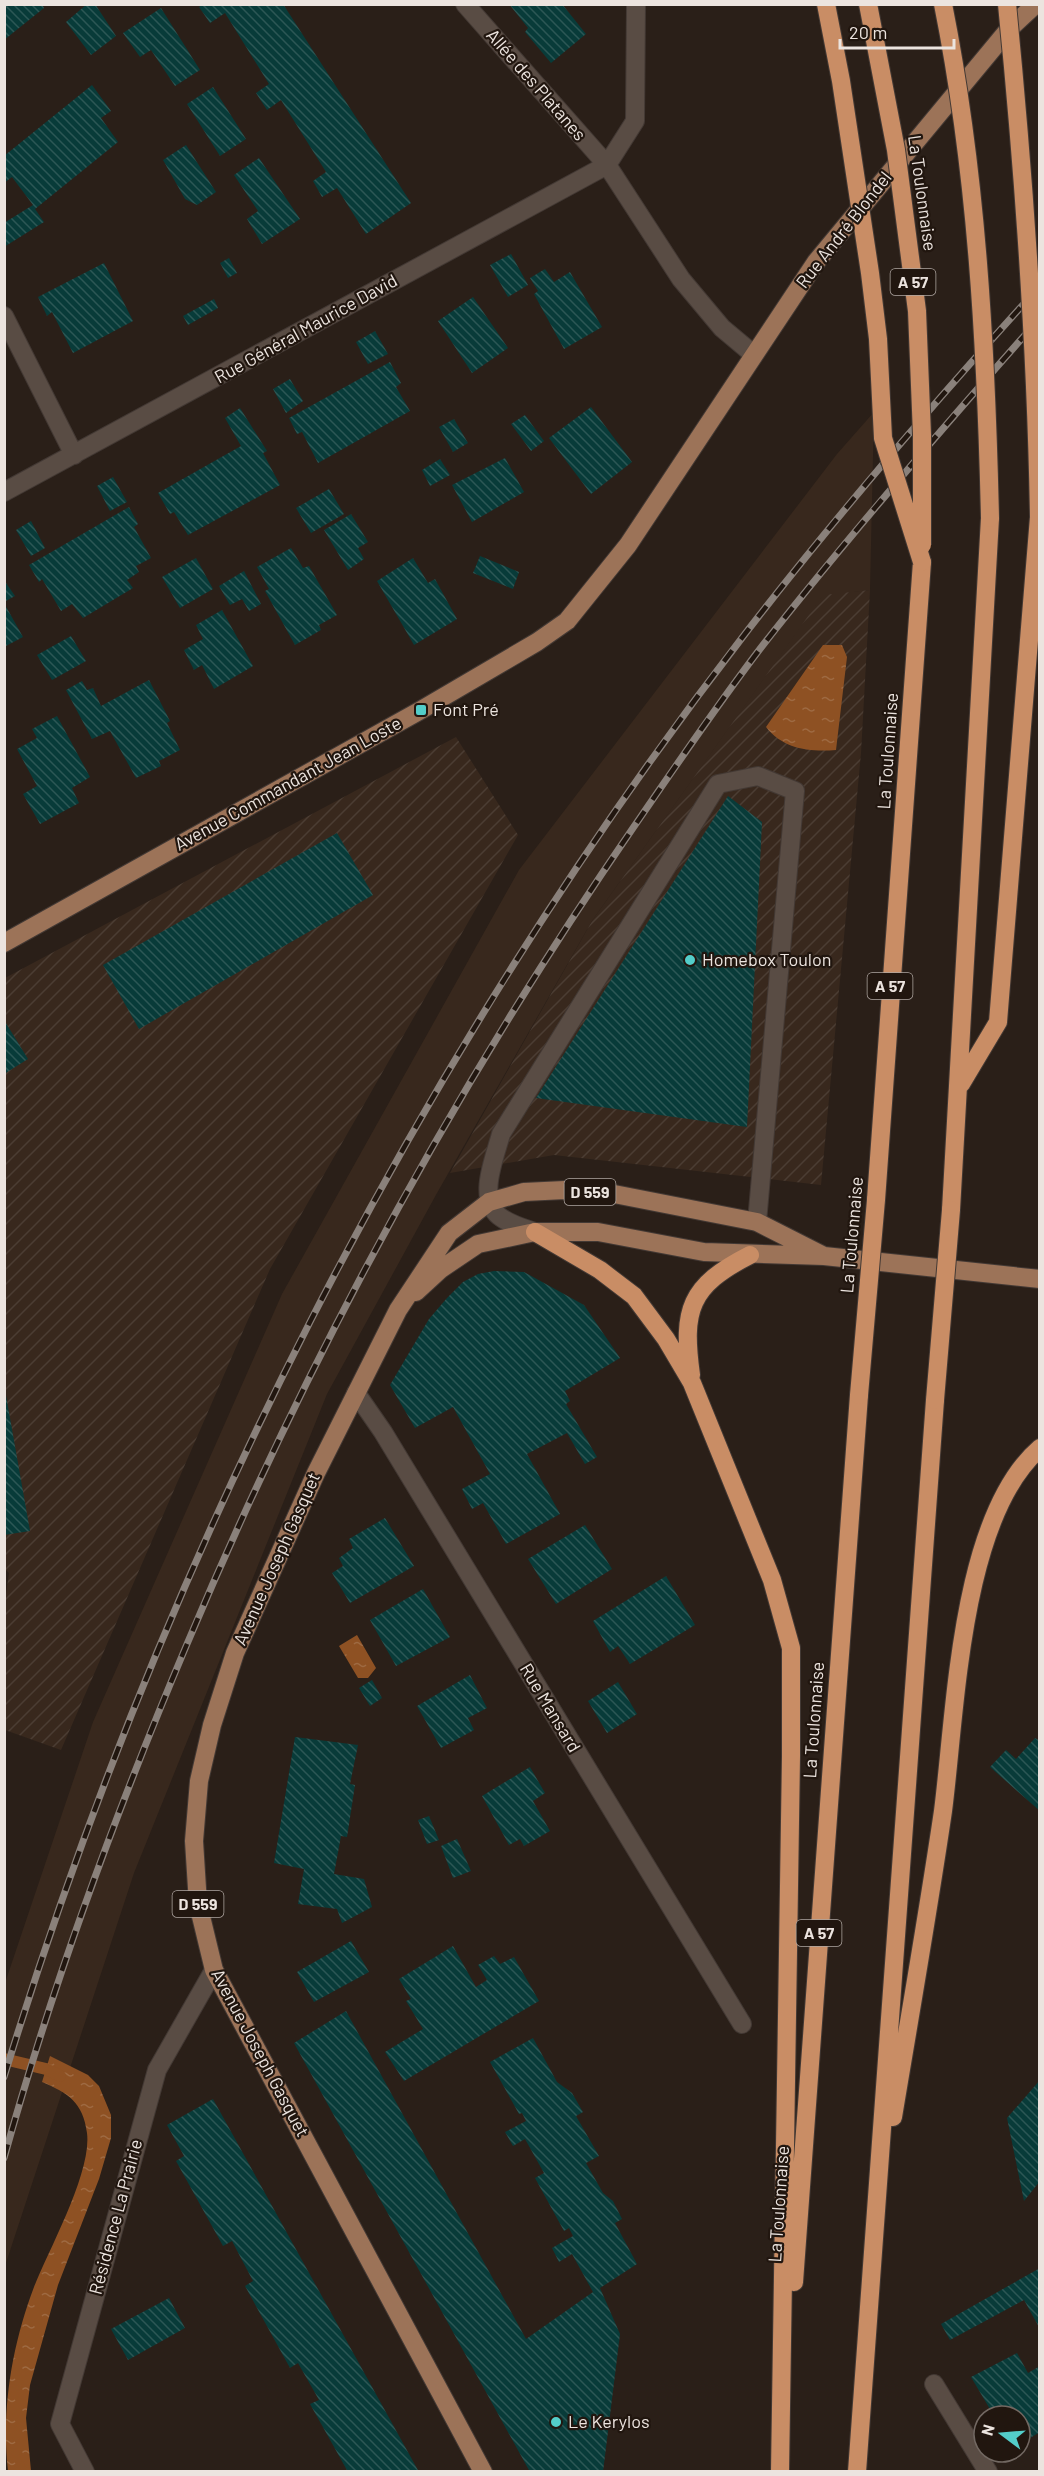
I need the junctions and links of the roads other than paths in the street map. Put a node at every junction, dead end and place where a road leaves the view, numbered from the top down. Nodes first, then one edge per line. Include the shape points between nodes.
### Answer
1 (465, 4) edge
2 (636, 4) edge
3 (826, 4) edge
4 (868, 4) edge
5 (943, 4) edge
6 (1006, 4) edge
7 (1036, 4) edge
8 (607, 165) junction
9 (4, 316) edge
10 (753, 354) junction
11 (74, 455) junction
12 (4, 492) edge
13 (1039, 517) edge
14 (922, 562) junction
15 (4, 943) edge
16 (959, 1088) junction
17 (489, 1202) junction
18 (757, 1222) junction
19 (535, 1232) junction
20 (750, 1255) junction
21 (824, 1256) junction
22 (1040, 1280) edge
23 (398, 1310) junction
24 (692, 1383) junction
25 (356, 1393) junction
26 (1040, 1448) edge
27 (214, 1970) junction
28 (742, 2024) dead end
29 (874, 2237) junction
30 (934, 2384) dead end
31 (85, 2472) edge
32 (483, 2472) edge
33 (780, 2472) edge
34 (857, 2472) edge
35 (988, 2472) edge

1 - 8 street, Allée des Platanes
2 - 8 street via 635,122
3 - 14 highway, bridge via 870,273 883,438
4 - 14 highway, La Toulonnaise / A 57, bridge via 896,150 917,311
5 - 16 highway, bridge via 955,63 976,230 986,368 990,518
6 - 13 highway, bridge via 1020,138 1037,396
7 - 10 main road, Rue André Blondel via 1009,29 816,262
8 - 10 street, Allée des Platanes via 681,279 723,328
8 - 11 street, Rue Général Maurice David
9 - 11 street
10 - 15 main road, Avenue Commandant Jean Loste via 628,545 567,621 421,710
11 - 12 street, Rue Général Maurice David
13 - 16 highway via 998,1022
14 - 33 highway, La Toulonnaise / A 57, bridge
16 - 29 highway, bridge
17 - 18 main road, Avenue Joseph Gasquet / D 559 via 524,1192 565,1190 629,1196
17 - 18 street via 491,1170 501,1134 718,784 758,776 795,791
17 - 19 street via 499,1216
17 - 23 main road, Avenue Joseph Gasquet / D 559 via 449,1233
18 - 21 main road, Avenue Joseph Gasquet / D 559
19 - 20 main road, Avenue Joseph Gasquet / D 559 via 598,1232 704,1252
19 - 23 main road, Avenue Joseph Gasquet / D 559 via 478,1244 441,1269
19 - 24 highway via 600,1270 634,1296
20 - 21 main road, Avenue Joseph Gasquet / D 559
20 - 24 highway via 725,1268 689,1309 686,1341
21 - 22 main road, Avenue Joseph Gasquet / D 559
23 - 25 main road, Avenue Joseph Gasquet / D 559
24 - 33 highway via 772,1580 791,1648
25 - 27 main road, Avenue Joseph Gasquet / D 559 via 234,1653 212,1725 199,1781 194,1841 198,1904
25 - 28 street, Rue Mansard
26 - 29 highway via 1028,1458 1002,1500 981,1555 966,1613 942,1811
27 - 31 street, Résidence La Prairie via 157,2070 60,2424
27 - 32 main road, Avenue Joseph Gasquet / D 559
29 - 34 highway
30 - 35 street

